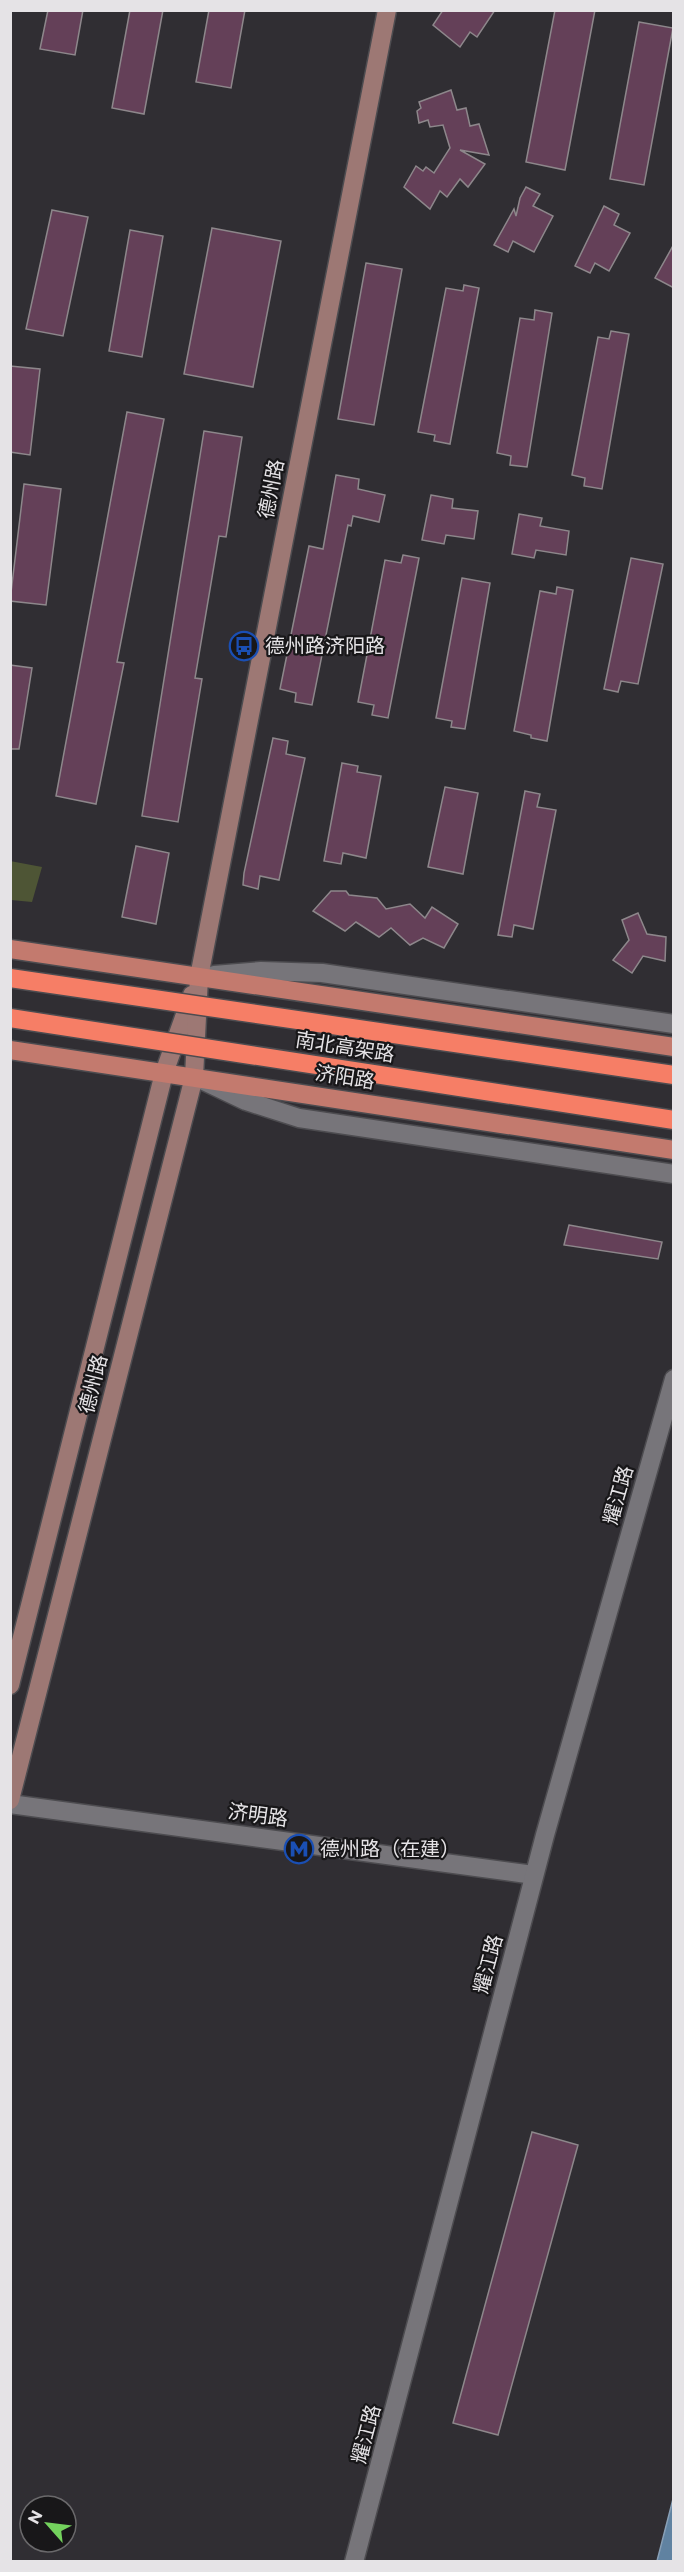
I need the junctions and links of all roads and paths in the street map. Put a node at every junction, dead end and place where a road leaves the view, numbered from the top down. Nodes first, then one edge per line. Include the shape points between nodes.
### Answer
1 (387, 10) edge
2 (10, 949) edge
3 (199, 977) junction
4 (10, 978) edge
5 (10, 1018) edge
6 (674, 1024) edge
7 (674, 1047) edge
8 (10, 1050) edge
9 (164, 1072) junction
10 (674, 1075) edge
11 (194, 1077) junction
12 (674, 1119) edge
13 (674, 1150) edge
14 (674, 1174) edge
15 (674, 1379) edge
16 (10, 1685) edge
17 (10, 1802) edge
18 (534, 1875) junction
19 (354, 2562) edge

1 - 3 street, 德州路
2 - 3 main road
3 - 6 street via 261,971 322,974
3 - 7 main road
3 - 9 street, 德州路
3 - 11 street, 德州路
4 - 10 highway, 南北高架路, bridge
5 - 12 highway, 南北高架路, bridge
8 - 9 main road, 济阳路
9 - 11 main road, 济阳路
9 - 16 street, 德州路
11 - 13 main road, 济阳路
11 - 14 street via 246,1101 299,1118
11 - 17 street, 德州路
15 - 18 street, 耀江路
17 - 18 street, 济明路
18 - 19 street, 耀江路

